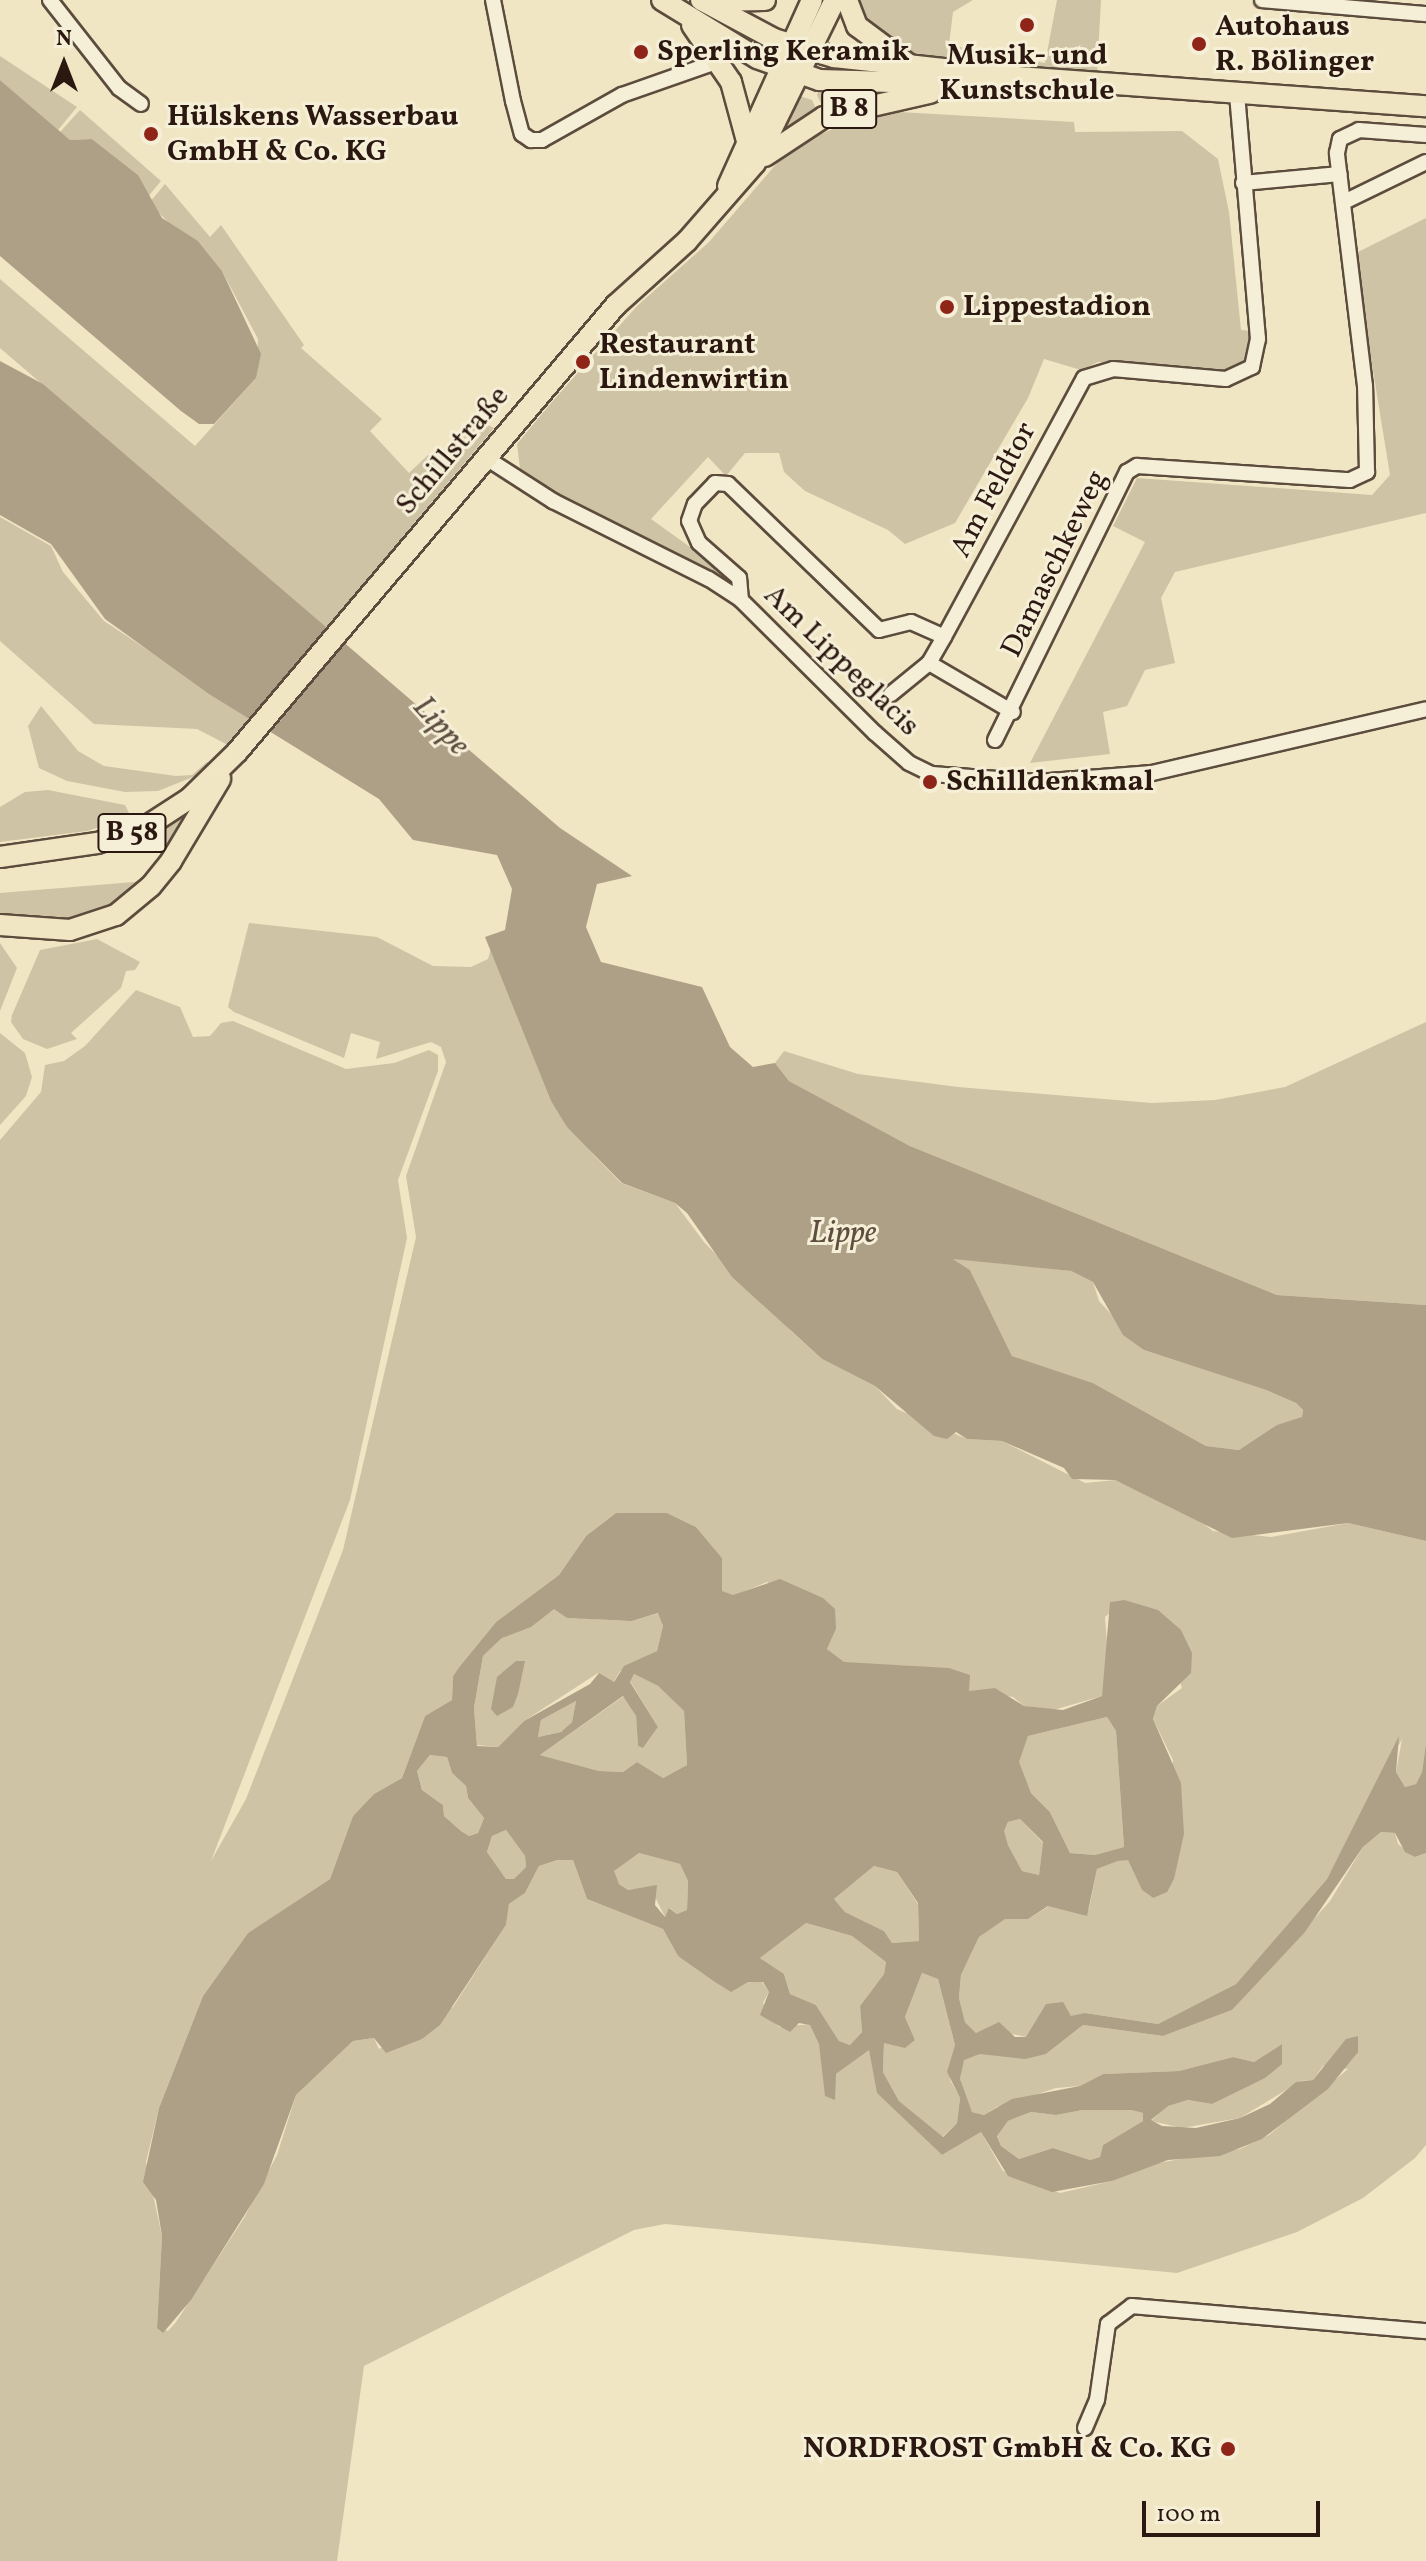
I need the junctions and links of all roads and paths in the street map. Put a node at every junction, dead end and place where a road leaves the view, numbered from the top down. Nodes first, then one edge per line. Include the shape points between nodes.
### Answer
1 (50, 0) edge
2 (493, 0) edge
3 (662, 0) edge
4 (701, 0) edge
5 (765, 0) edge
6 (812, 0) edge
7 (835, 0) edge
8 (847, 0) edge
9 (1262, 0) edge
10 (1426, 14) edge
11 (685, 15) junction
12 (789, 45) junction
13 (812, 53) junction
14 (719, 61) junction
15 (778, 67) junction
16 (915, 68) junction
17 (802, 75) junction
18 (956, 87) junction
19 (1177, 89) junction
20 (1237, 93) junction
21 (141, 104) dead end
22 (1426, 106) edge
23 (1426, 135) edge
24 (747, 141) junction
25 (1426, 162) edge
26 (755, 163) junction
27 (1340, 174) junction
28 (1243, 183) junction
29 (724, 198) junction
30 (1344, 202) junction
31 (486, 458) junction
32 (741, 600) junction
33 (944, 637) junction
34 (929, 663) junction
35 (891, 694) dead end
36 (1426, 709) edge
37 (1013, 712) junction
38 (995, 740) dead end
39 (237, 752) junction
40 (0, 857) edge
41 (0, 925) edge
42 (1426, 2331) edge
43 (1085, 2428) dead end

1 - 21 street via 119,88
2 - 14 street via 513,101 522,134 531,140 542,140 622,95
3 - 11 main road, B 8
4 - 5 main road
4 - 12 main road, B 8
6 - 12 main road, Schillstraße / B 58
7 - 13 main road, Schillstraße / B 58
8 - 16 main road via 857,26
9 - 10 street
11 - 14 main road
11 - 15 main road, B 8
12 - 13 main road, B 8
12 - 15 main road, Schillstraße / B 58
13 - 16 main road, B 8
13 - 17 main road, Schillstraße / B 58
14 - 24 main road via 741,104
15 - 17 main road, B 8
15 - 24 main road, Schillstraße / B 58
16 - 19 main road, B 8
17 - 18 main road, B 8
17 - 26 main road, Schillstraße / B 58
18 - 19 main road, B 8
18 - 26 main road, B 8 via 824,117
19 - 20 main road, B 8
20 - 22 main road, B 8
20 - 28 street, Am Feldtor
23 - 27 street, Damaschkeweg via 1348,133 1340,139
24 - 29 main road, Schillstraße / B 58
25 - 30 street
26 - 29 main road, Schillstraße / B 58
27 - 28 street
27 - 30 street, Damaschkeweg
28 - 33 street, Am Feldtor via 1258,339 1252,367 1226,379 1113,369 1084,378
29 - 31 main road, Schillstraße / B 58 via 687,241 616,305
30 - 37 street, Damaschkeweg via 1369,433 1367,472 1350,480 1137,466 1127,472
31 - 32 street, Am Lippeglacis via 553,501
31 - 39 main road, Schillstraße / B 58
32 - 33 street via 739,578 692,532 691,510 715,483 728,484 879,630 911,622
32 - 36 street, Am Lippeglacis via 875,733 909,763 932,774 1037,782 1152,773
33 - 34 street
34 - 35 street
34 - 37 street
37 - 38 street, Damaschkeweg
39 - 40 main road, B 58 via 190,798 141,830 97,843
39 - 41 main road, B 58 via 171,861 127,907 100,923 70,930
42 - 43 street via 1132,2306 1108,2324 1097,2400

